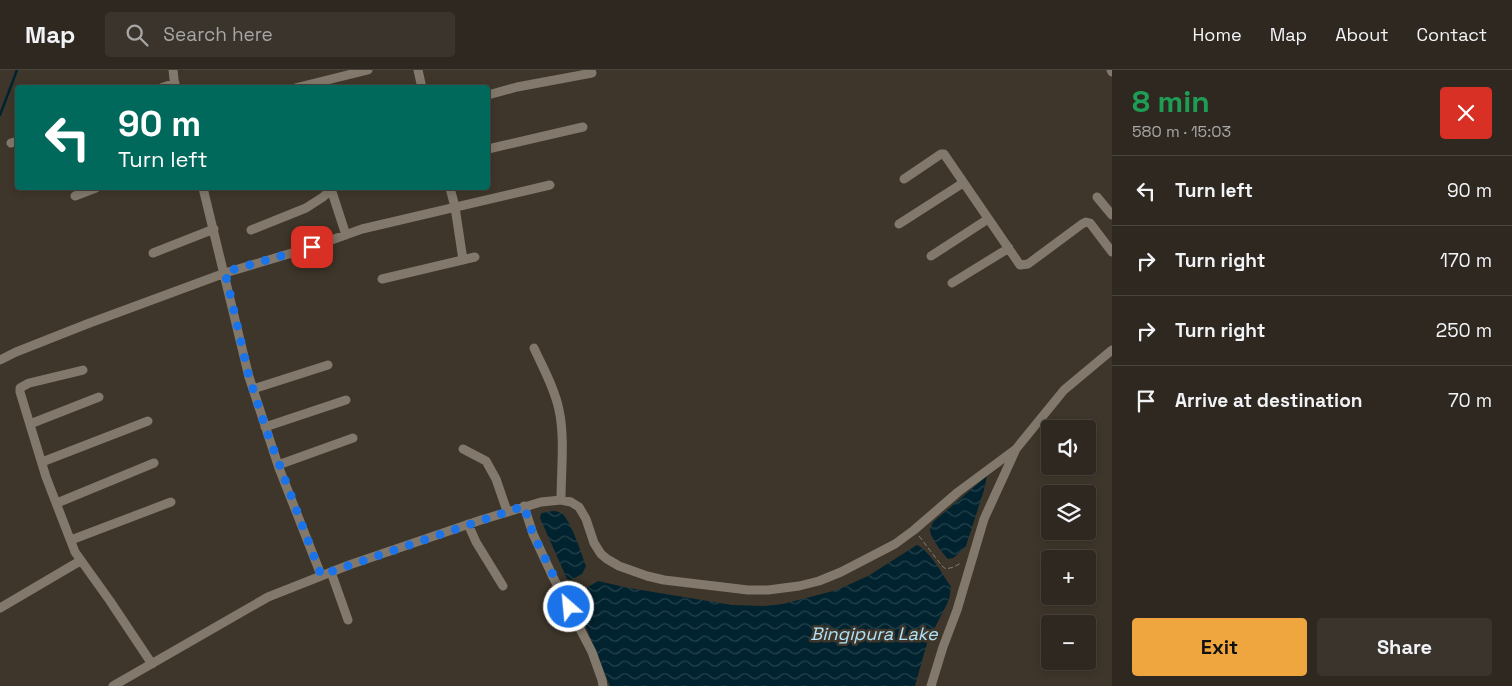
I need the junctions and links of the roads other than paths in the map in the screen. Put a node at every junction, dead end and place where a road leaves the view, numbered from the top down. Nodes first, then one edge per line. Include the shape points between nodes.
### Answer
1 (173, 70) edge
2 (368, 70) edge
3 (418, 70) edge
4 (592, 73) dead end
5 (175, 85) edge
6 (307, 85) edge
7 (421, 85) edge
8 (490, 94) edge
9 (583, 127) dead end
10 (490, 148) edge
11 (904, 178) dead end
12 (963, 183) junction
13 (550, 185) dead end
14 (91, 190) edge
15 (204, 190) edge
16 (330, 190) edge
17 (333, 190) edge
18 (451, 190) edge
19 (75, 196) dead end
20 (1097, 197) dead end
21 (455, 207) junction
22 (1112, 215) edge
23 (988, 219) junction
24 (899, 224) dead end
25 (214, 230) junction
26 (251, 230) dead end
27 (346, 235) junction
28 (1009, 248) junction
29 (1112, 252) edge
30 (153, 253) dead end
31 (931, 256) dead end
32 (475, 257) dead end
33 (463, 260) junction
34 (225, 272) junction
35 (382, 279) dead end
36 (952, 283) dead end
37 (534, 348) dead end
38 (1112, 350) edge
39 (0, 360) edge
40 (328, 365) dead end
41 (83, 370) dead end
42 (253, 389) junction
43 (99, 397) dead end
44 (346, 400) dead end
45 (148, 421) dead end
46 (30, 424) junction
47 (265, 427) junction
48 (353, 438) dead end
49 (464, 449) dead end
50 (1016, 449) junction
51 (42, 462) junction
52 (154, 463) dead end
53 (278, 465) junction
54 (561, 500) junction
55 (171, 502) dead end
56 (56, 503) junction
57 (524, 506) junction
58 (507, 511) junction
59 (468, 524) junction
60 (71, 540) junction
61 (80, 561) junction
62 (331, 572) junction
63 (321, 575) junction
64 (503, 586) dead end
65 (0, 608) edge
66 (348, 620) dead end
67 (152, 664) junction
68 (113, 686) edge
69 (603, 686) edge
70 (931, 686) edge

1 - 5 street
2 - 6 street
3 - 7 street
4 - 8 street
9 - 10 street
11 - 12 street via 941,154
12 - 23 street
12 - 24 street
13 - 21 street
14 - 19 street
15 - 25 street
16 - 26 street via 306,208
17 - 27 street
18 - 21 street
20 - 22 street
21 - 27 street
21 - 33 street
23 - 28 street
23 - 31 street
25 - 30 street
25 - 34 street
27 - 34 street
28 - 29 street via 1020,265 1028,264 1086,222
28 - 36 street
32 - 33 street
33 - 35 street
34 - 39 street
34 - 42 street
37 - 54 street via 559,410
38 - 50 street via 1064,390
40 - 42 street
41 - 46 street via 20,388
42 - 47 street
43 - 46 street
44 - 47 street
45 - 51 street
46 - 51 street
47 - 53 street
48 - 53 street
49 - 58 street via 486,461
50 - 54 street via 896,544 830,577 789,589 748,590 664,580 619,566 597,549 579,507
50 - 70 street via 984,520
51 - 56 street
52 - 56 street
53 - 63 street
54 - 57 street
55 - 60 street
56 - 60 street
57 - 58 street
57 - 69 street via 553,577 592,652
58 - 59 street
59 - 62 street
59 - 64 street
60 - 61 street
61 - 65 street
61 - 67 street
62 - 63 street
62 - 66 street
63 - 67 street via 268,597
67 - 68 street

